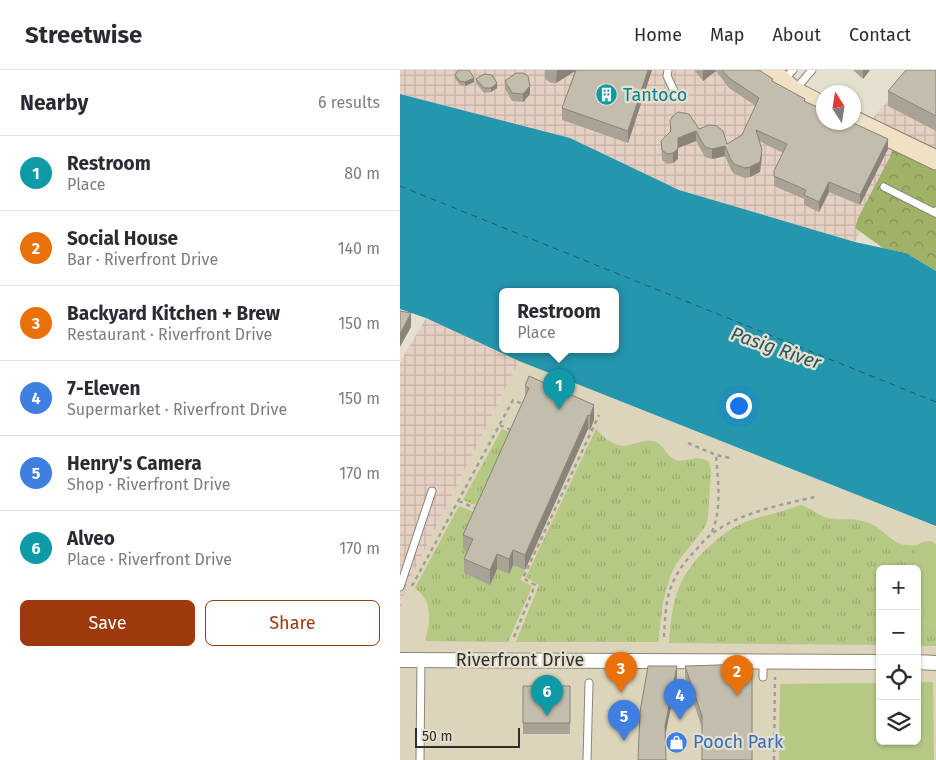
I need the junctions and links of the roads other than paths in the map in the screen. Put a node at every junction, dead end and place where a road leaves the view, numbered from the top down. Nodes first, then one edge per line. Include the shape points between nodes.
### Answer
1 (668, 70) edge
2 (812, 70) edge
3 (785, 78) edge
4 (676, 95) dead end
5 (816, 100) edge
6 (861, 123) edge
7 (936, 160) edge
8 (884, 187) dead end
9 (936, 212) edge
10 (432, 492) dead end
11 (400, 587) edge
12 (400, 660) edge
13 (421, 660) junction
14 (763, 661) junction
15 (876, 662) edge
16 (921, 662) edge
17 (936, 662) edge
18 (763, 676) dead end
19 (589, 683) dead end
20 (420, 760) edge
21 (587, 760) edge

1 - 4 lane
2 - 3 lane
3 - 5 street
6 - 7 street
8 - 9 lane
10 - 11 lane
12 - 13 street, Riverfront Drive
13 - 14 street, Riverfront Drive
13 - 20 lane
14 - 15 street, Riverfront Drive
14 - 18 lane
16 - 17 street
19 - 21 lane

